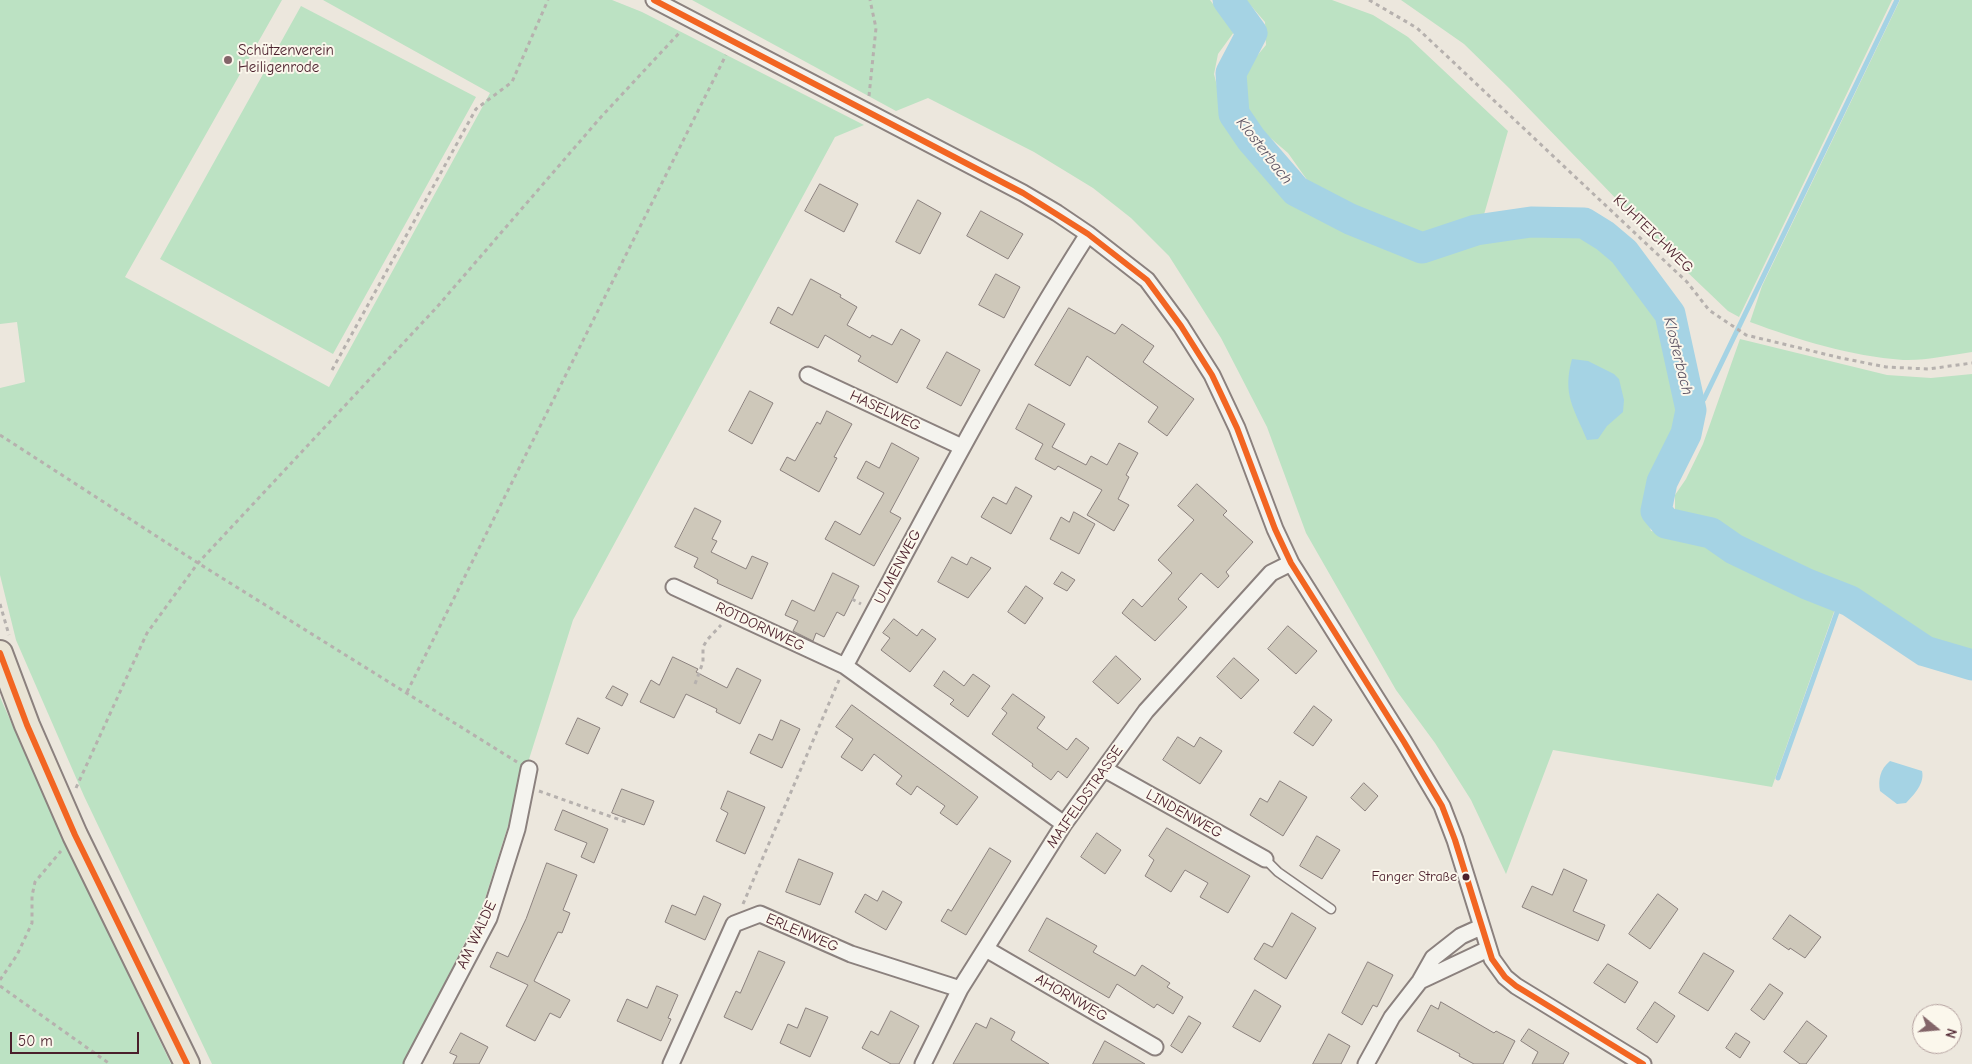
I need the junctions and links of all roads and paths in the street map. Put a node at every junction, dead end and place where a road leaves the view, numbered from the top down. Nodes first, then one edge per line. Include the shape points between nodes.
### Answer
1 (548, 0) edge
2 (654, 0) edge
3 (870, 0) edge
4 (1369, 0) edge
5 (692, 20) junction
6 (733, 41) junction
7 (868, 112) junction
8 (1088, 234) junction
9 (1972, 363) edge
10 (332, 370) dead end
11 (808, 375) dead end
12 (0, 435) edge
13 (962, 447) junction
14 (198, 563) junction
15 (1291, 563) junction
16 (674, 587) dead end
17 (732, 614) junction
18 (0, 653) edge
19 (845, 666) junction
20 (695, 684) dead end
21 (407, 692) junction
22 (529, 769) joint
23 (1104, 769) junction
24 (527, 787) junction
25 (64, 808) junction
26 (626, 822) dead end
27 (1064, 824) junction
28 (75, 835) junction
29 (1265, 859) joint
30 (1331, 909) dead end
31 (734, 924) junction
32 (1481, 927) junction
33 (986, 949) junction
34 (1488, 949) junction
35 (0, 980) edge
36 (1420, 981) junction
37 (0, 986) edge
38 (960, 989) junction
39 (1155, 1047) dead end
40 (110, 1064) edge
41 (187, 1064) edge
42 (412, 1064) edge
43 (671, 1064) edge
44 (923, 1064) edge
45 (1366, 1064) edge
46 (1643, 1064) edge

1 - 10 path via 512,82 476,109
2 - 5 street
3 - 7 path via 876,28
4 - 9 path, KUHTEICHWEG via 1417,28 1687,282 1709,310 1732,327 1746,335 1787,346 1886,367 1928,369
5 - 6 street
5 - 14 path via 601,117 437,307
6 - 7 street
6 - 21 path
7 - 8 street via 1023,193
8 - 13 street, ULMENWEG
8 - 15 street via 1147,280 1187,334 1212,375 1237,428
11 - 13 street, HASELWEG
12 - 14 path
13 - 19 street, ULMENWEG
14 - 21 path
14 - 25 path via 147,633
15 - 23 street, MAIFELDSTRASSE via 1271,573 1146,711
15 - 32 street via 1442,806
16 - 17 street, ROTDORNWEG
17 - 19 street, ROTDORNWEG
17 - 20 path via 703,647 703,662
18 - 25 main road via 27,725
19 - 27 street
19 - 31 path
21 - 22 path
22 - 24 street, AM WALDE
23 - 27 street, MAIFELDSTRASSE
23 - 29 street, LINDENWEG
24 - 26 path
24 - 42 street, AM WALDE via 489,918
25 - 28 main road
27 - 33 street, MAIFELDSTRASSE
28 - 35 path via 35,882 32,923 17,955
28 - 41 main road
29 - 30 lane via 1278,872
31 - 38 street, ERLENWEG via 760,914 851,954
31 - 43 street
32 - 34 street
32 - 36 street via 1461,936 1433,958
33 - 38 street, MAIFELDSTRASSE
33 - 39 street, AHORNWEG
34 - 36 street
34 - 46 street via 1498,968 1516,986
36 - 45 street via 1392,1017
37 - 40 path
38 - 44 street, MAIFELDSTRASSE

